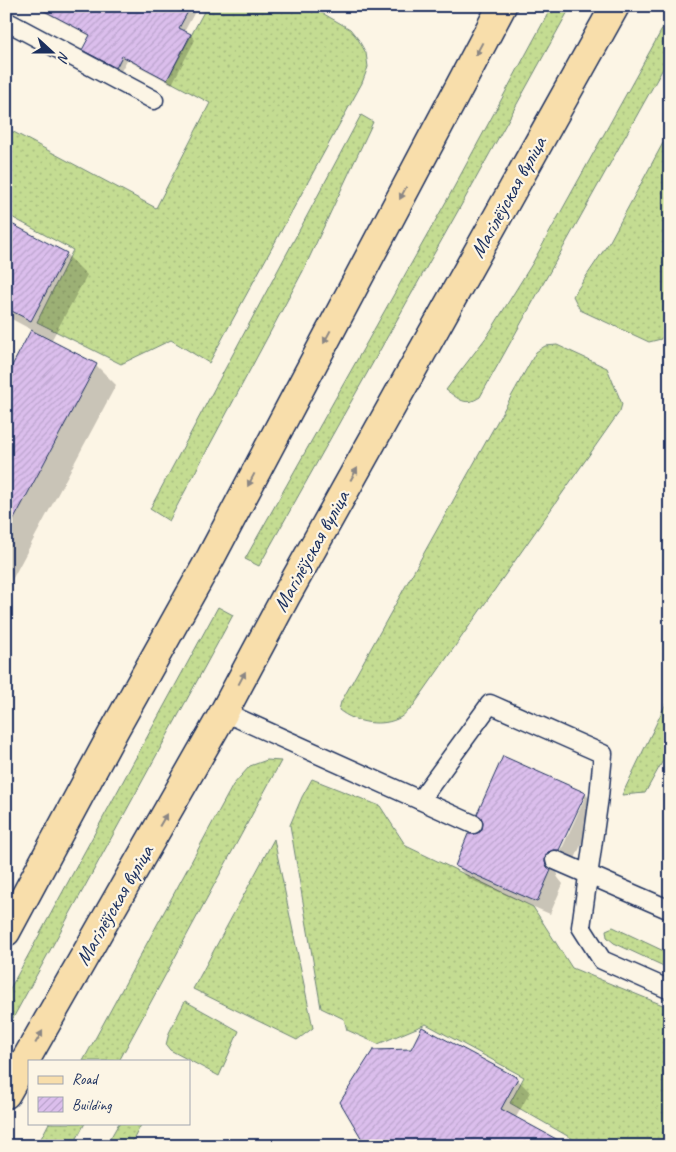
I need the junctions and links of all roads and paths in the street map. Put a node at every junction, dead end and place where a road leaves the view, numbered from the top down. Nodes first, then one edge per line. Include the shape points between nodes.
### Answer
1 (502, 6) edge
2 (615, 6) edge
3 (6, 21) edge
4 (154, 100) dead end
5 (224, 712) junction
6 (420, 800) junction
7 (473, 824) dead end
8 (555, 860) dead end
9 (589, 874) junction
10 (670, 910) edge
11 (6, 932) edge
12 (670, 990) edge
13 (6, 1094) edge

1 -> 11 main road via 211,557
5 -> 2 main road, Магілёўская вуліца
3 - 4 lane
5 - 6 lane
13 -> 5 main road, Магілёўская вуліца
6 - 7 lane
6 - 9 lane via 490,704 583,744 603,754
8 - 9 lane
9 - 10 lane
9 - 12 lane via 582,927 602,960

